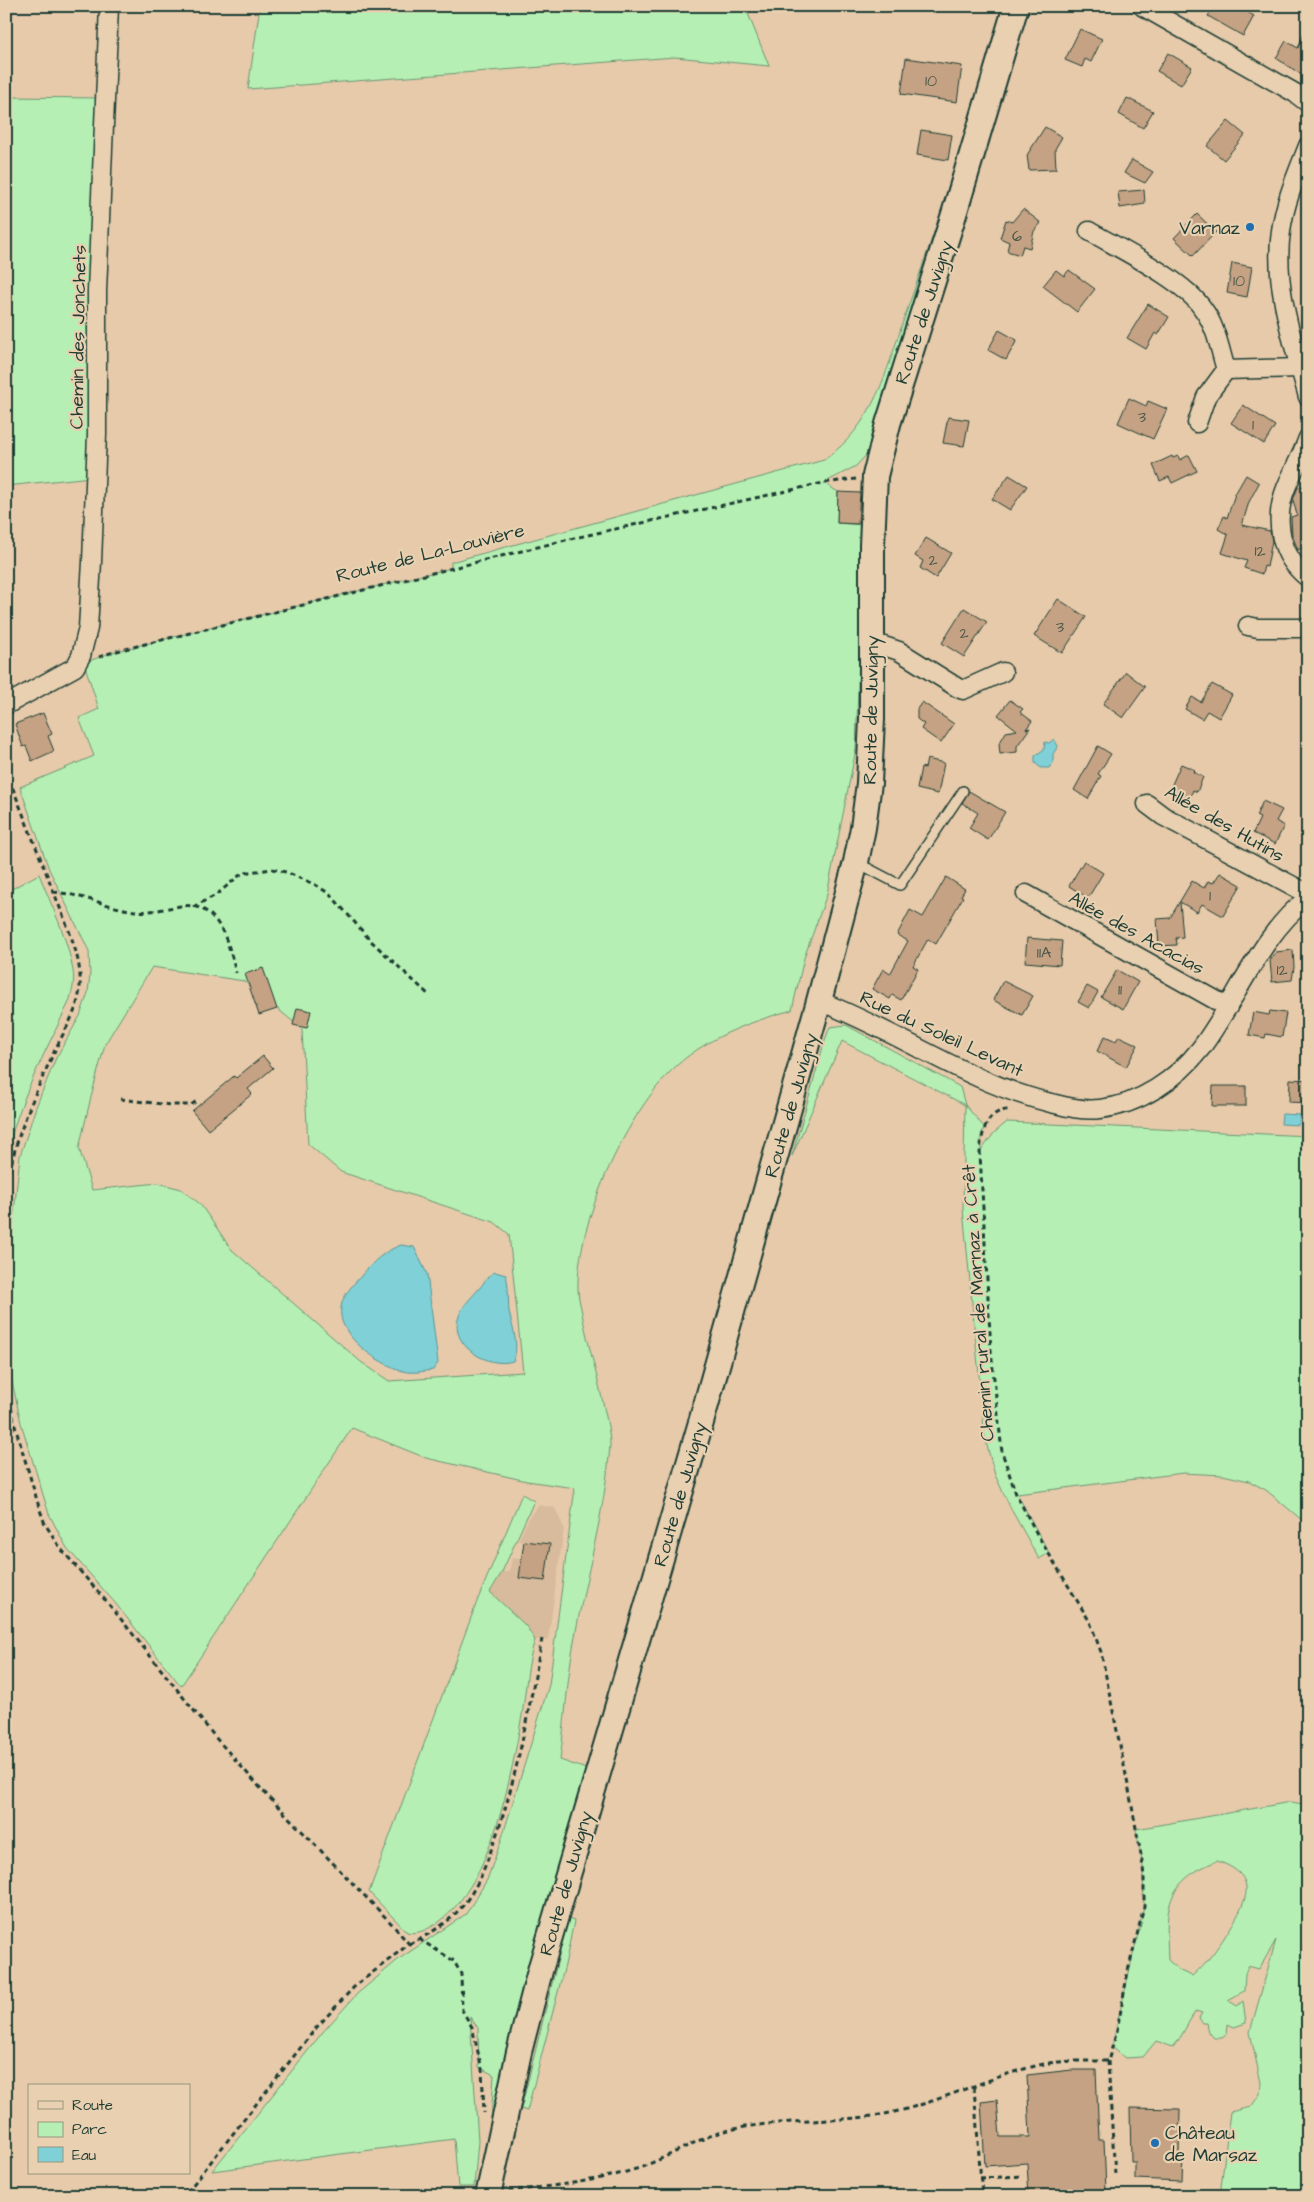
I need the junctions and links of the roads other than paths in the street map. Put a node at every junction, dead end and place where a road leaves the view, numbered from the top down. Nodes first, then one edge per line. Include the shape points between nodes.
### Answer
1 (110, 6) edge
2 (1016, 6) edge
3 (1142, 6) edge
4 (1308, 103) edge
5 (1308, 146) edge
6 (1089, 231) dead end
7 (1300, 368) junction
8 (1226, 370) junction
9 (1308, 397) edge
10 (1198, 423) dead end
11 (1307, 445) edge
12 (1308, 578) edge
13 (1248, 626) dead end
14 (1308, 626) edge
15 (872, 642) junction
16 (1003, 672) dead end
17 (6, 705) edge
18 (963, 791) dead end
19 (1148, 804) dead end
20 (856, 862) junction
21 (1026, 894) dead end
22 (1308, 896) edge
23 (819, 1001) junction
24 (1228, 1007) junction
25 (489, 2194) edge

1 - 17 street, Chemin des Jonchets via 97,291 97,434 88,628 75,667
2 - 15 street, Route de Juvigny via 875,476
3 - 4 street
5 - 7 street via 1286,208 1280,245 1284,302
6 - 8 street via 1178,285 1197,301 1213,327
7 - 8 street
7 - 9 street
8 - 10 street via 1206,397
11 - 12 street via 1284,492 1280,519 1286,553
13 - 14 street
15 - 16 street via 899,651 963,690
15 - 20 street, Route de Juvigny via 869,783
18 - 20 lane via 900,885
19 - 22 street, Allée des Hutins via 1163,816
20 - 23 street, Route de Juvigny
21 - 24 street, Allée des Acacias
22 - 24 street, Rue du Soleil Levant via 1277,929
23 - 24 street, Rue du Soleil Levant via 881,1028 996,1086 1086,1110 1126,1103 1174,1076 1194,1056
23 - 25 street, Route de Juvigny via 704,1410 541,1967

